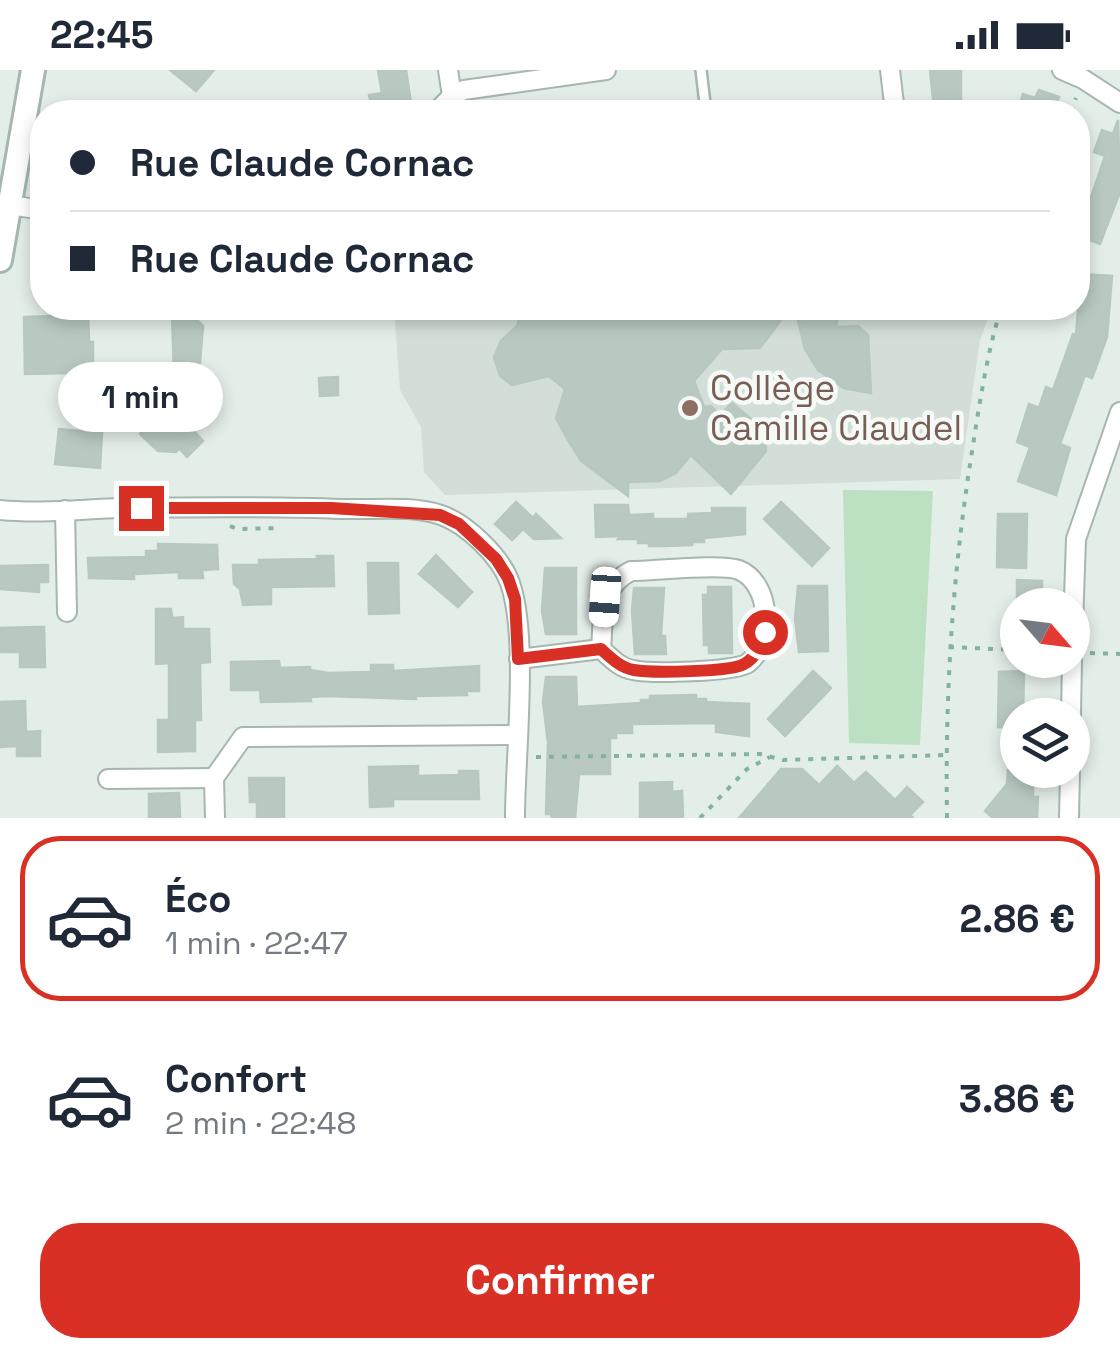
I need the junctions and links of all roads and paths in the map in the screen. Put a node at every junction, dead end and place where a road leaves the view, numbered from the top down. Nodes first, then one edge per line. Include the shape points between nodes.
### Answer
1 (34, 70) edge
2 (448, 70) edge
3 (606, 70) edge
4 (700, 70) edge
5 (890, 70) edge
6 (1062, 70) edge
7 (452, 96) junction
8 (448, 100) edge
9 (704, 100) edge
10 (893, 100) edge
11 (1120, 103) edge
12 (8, 171) edge
13 (10, 205) junction
14 (30, 208) edge
15 (0, 260) edge
16 (997, 320) edge
17 (1120, 412) edge
18 (0, 510) edge
19 (65, 510) junction
20 (220, 522) dead end
21 (296, 528) dead end
22 (1074, 588) edge
23 (67, 612) dead end
24 (948, 647) junction
25 (601, 649) junction
26 (1000, 649) edge
27 (1120, 654) edge
28 (1090, 655) edge
29 (518, 659) junction
30 (516, 735) junction
31 (515, 754) junction
32 (946, 755) junction
33 (770, 757) junction
34 (214, 778) junction
35 (108, 779) dead end
36 (1070, 788) edge
37 (215, 818) edge
38 (515, 818) edge
39 (700, 818) edge
40 (947, 818) edge
41 (1069, 818) edge

1 - 12 street
2 - 7 street
3 - 7 street
4 - 9 lane
5 - 10 street
6 - 11 street
7 - 8 street
12 - 13 street
13 - 14 street
13 - 15 street
16 - 24 path via 962,516
17 - 22 street via 1076,539
18 - 19 street
19 - 23 street
19 - 29 street via 217,506 440,515 484,547 508,578
20 - 21 path via 238,529
24 - 26 path
24 - 32 path
25 - 25 street via 633,670 731,670 759,649 763,595 736,568 632,571 616,579 605,597
25 - 29 street
27 - 28 path
29 - 30 street
30 - 31 street
30 - 34 street via 243,737
31 - 33 path
31 - 38 street
32 - 33 path
32 - 40 path
33 - 39 path via 747,769
34 - 35 street
34 - 37 street
36 - 41 street

